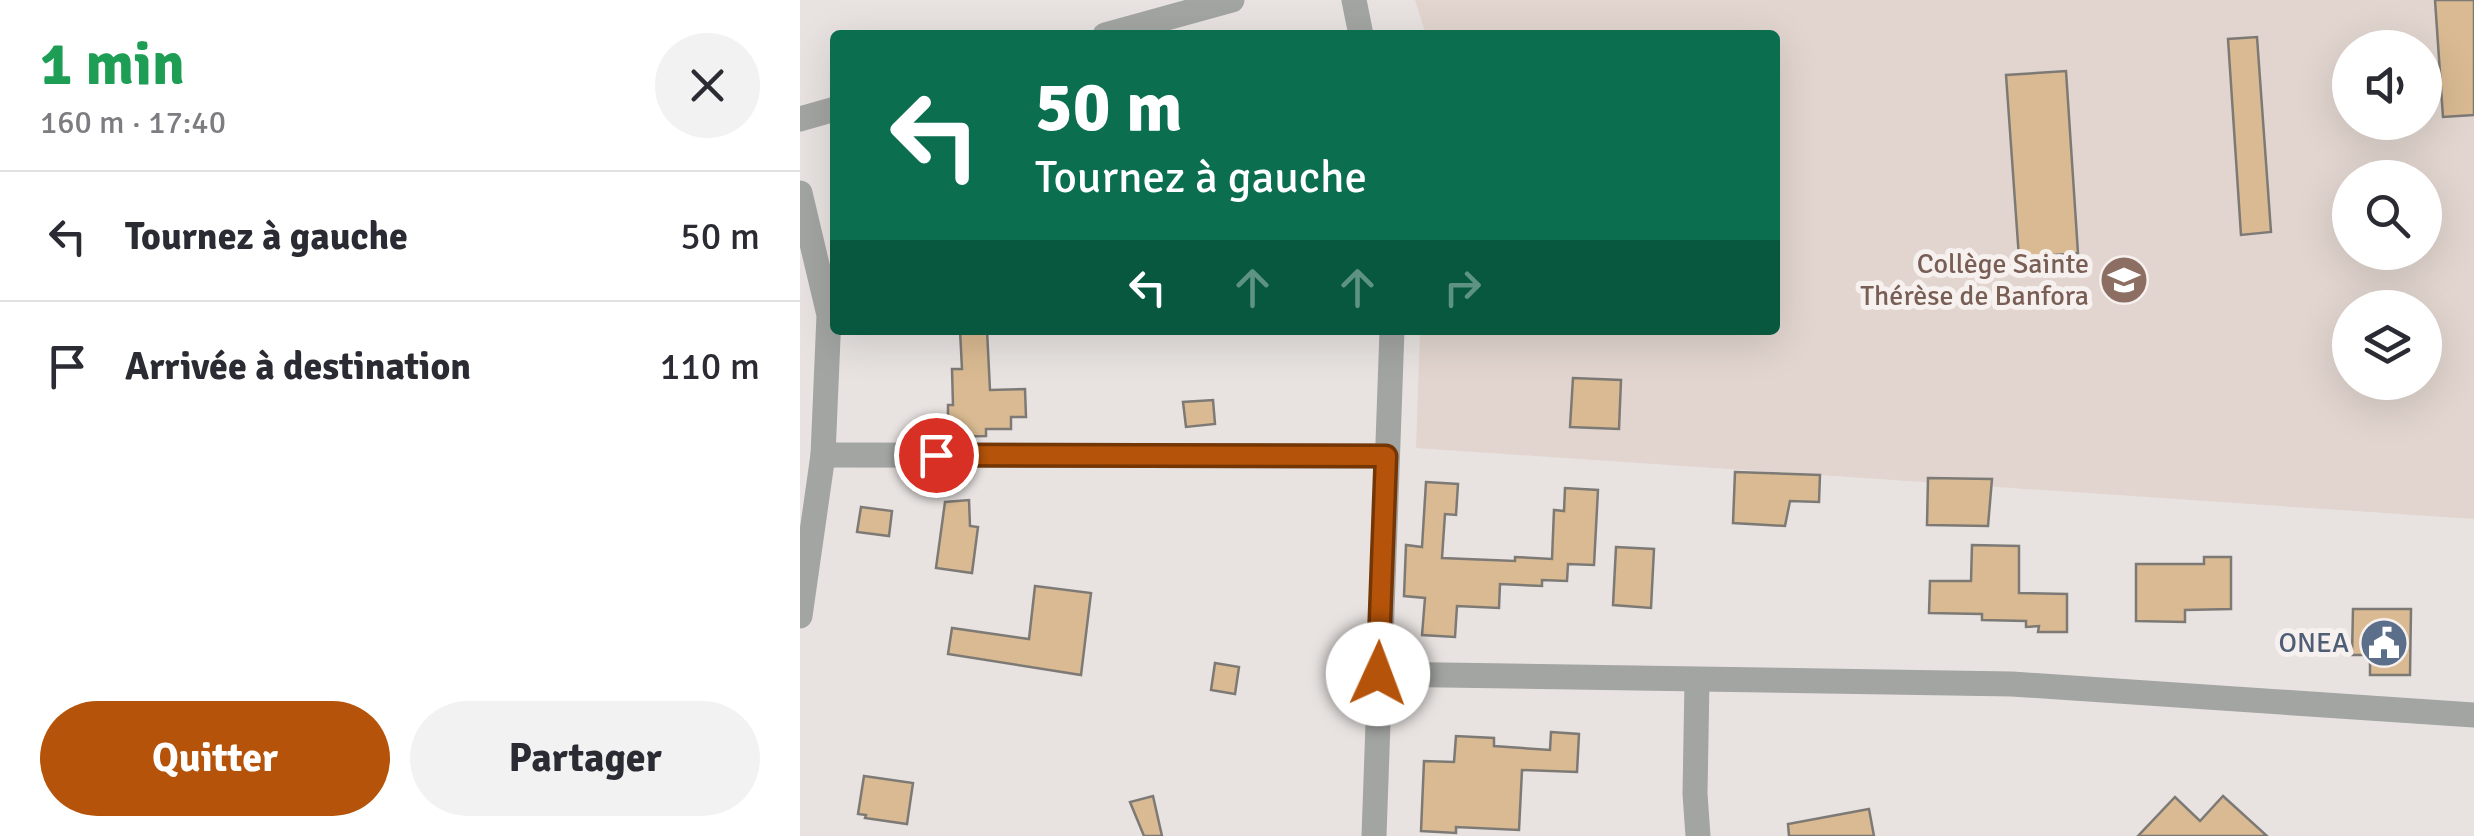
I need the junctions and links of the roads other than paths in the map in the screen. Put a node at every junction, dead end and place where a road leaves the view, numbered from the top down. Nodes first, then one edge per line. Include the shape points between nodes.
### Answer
1 (1232, 0) edge
2 (1354, 0) edge
3 (1123, 30) edge
4 (1360, 30) edge
5 (830, 110) edge
6 (800, 119) edge
7 (800, 194) edge
8 (1392, 335) edge
9 (823, 455) junction
10 (1386, 456) junction
11 (800, 616) edge
12 (1378, 674) junction
13 (1698, 681) junction
14 (2474, 715) edge
15 (1374, 836) edge
16 (1698, 836) edge

1 - 3 street
2 - 4 street
5 - 6 street
7 - 9 street via 828,314
8 - 10 street
9 - 10 street
9 - 11 street
10 - 12 street
12 - 13 street
12 - 15 street
13 - 14 street via 2012,684
13 - 16 street

